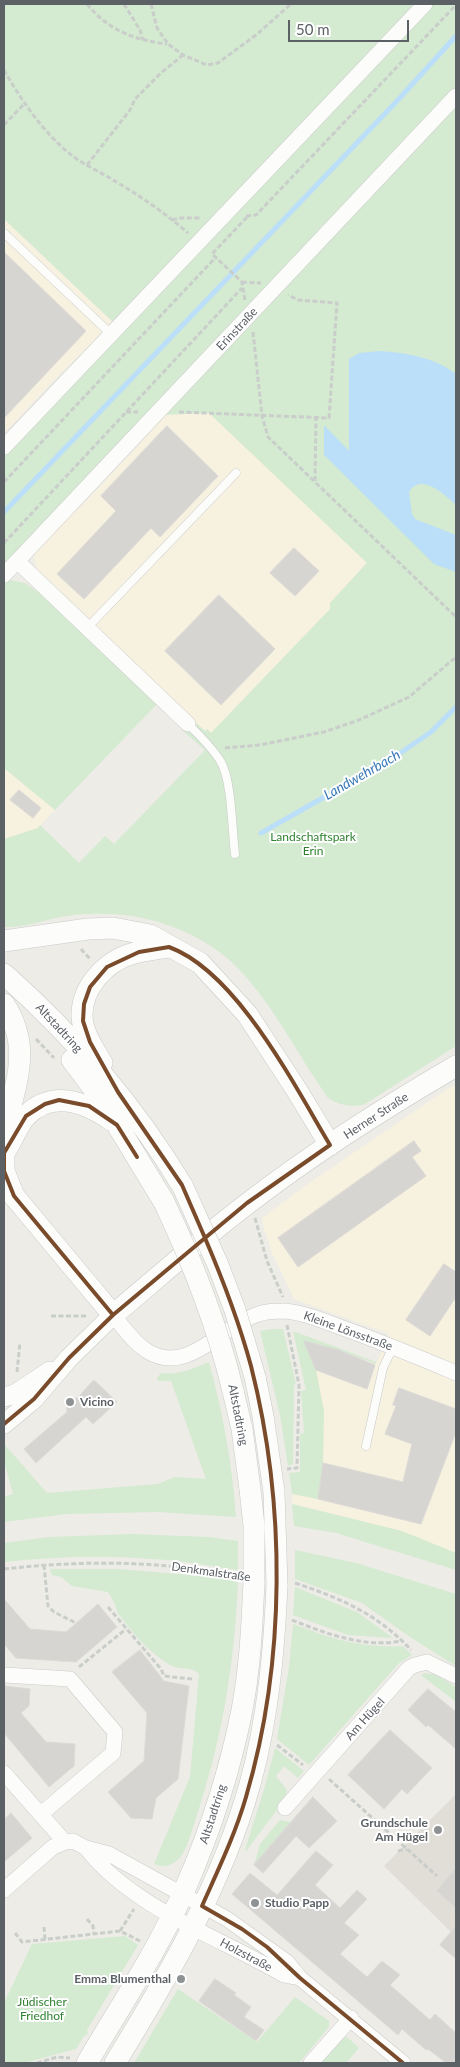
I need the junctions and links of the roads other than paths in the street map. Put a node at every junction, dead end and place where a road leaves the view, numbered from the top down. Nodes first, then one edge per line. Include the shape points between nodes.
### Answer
1 (425, 4) edge
2 (456, 96) edge
3 (4, 233) edge
4 (111, 334) junction
5 (4, 446) edge
6 (236, 473) dead end
7 (17, 561) junction
8 (4, 575) edge
9 (88, 628) junction
10 (188, 724) joint
11 (235, 854) dead end
12 (4, 941) edge
13 (169, 947) junction
14 (4, 974) edge
15 (4, 993) edge
16 (4, 1004) edge
17 (456, 1066) edge
18 (119, 1093) junction
19 (117, 1125) junction
20 (4, 1132) edge
21 (330, 1145) junction
22 (4, 1148) edge
23 (4, 1153) edge
24 (112, 1316) junction
25 (393, 1347) junction
26 (69, 1358) junction
27 (456, 1373) edge
28 (9, 1396) edge
29 (4, 1424) edge
30 (366, 1446) dead end
31 (4, 1675) edge
32 (456, 1676) edge
33 (4, 1773) edge
34 (285, 1808) dead end
35 (41, 1814) junction
36 (65, 1842) junction
37 (86, 1848) junction
38 (4, 1890) edge
39 (182, 1895) junction
40 (202, 1906) junction
41 (172, 1915) junction
42 (193, 1927) junction
43 (300, 1978) junction
44 (351, 2018) junction
45 (81, 2062) edge
46 (115, 2063) edge
47 (312, 2063) edge
48 (404, 2063) edge

1 - 4 street
2 - 7 street, Erinstraße
3 - 4 lane
4 - 5 street
6 - 9 lane
7 - 8 street, Erinstraße
7 - 9 street
9 - 10 street
10 - 11 lane via 212,748 222,764 228,784
12 - 13 main road via 113,928 150,935
13 - 18 main road via 131,954 114,962 100,971 87,993 82,1016 88,1040
13 - 21 main road via 200,963 247,1014
14 - 18 main road, Altstadtring
15 - 19 main road, Altstadtring via 31,1016 72,1060
16 - 20 main road via 17,1028 20,1046 18,1079
17 - 21 main road, Herner Straße
18 - 40 main road, Altstadtring, bridge via 183,1187 235,1310 263,1416 284,1584 270,1682 250,1784 225,1857
19 - 23 main road via 89,1106 52,1102 26,1116
19 - 39 main road, Altstadtring, bridge via 164,1202 211,1311 224,1350 242,1429 254,1526 246,1578 251,1636 241,1711 210,1829
21 - 24 main road, Herner Straße via 247,1203
22 - 23 main road
23 - 24 main road via 4,1171 14,1196
24 - 25 street, Kleine Lönsstraße via 138,1344 157,1356 190,1354 254,1315 269,1311 298,1313
24 - 26 street, Herner Straße
25 - 27 street, Kleine Lönsstraße
25 - 30 lane via 383,1368
26 - 28 street
26 - 29 street, Herner Straße via 34,1399
31 - 35 street via 70,1680 115,1732 113,1753
32 - 34 street, Am Hügel via 432,1663 415,1664
33 - 35 street
35 - 36 street
36 - 37 street via 73,1841
36 - 38 street via 53,1847
37 - 39 street via 109,1854
37 - 41 street via 122,1885
39 - 40 street
39 - 41 main road, Altstadtring
40 - 42 main road, Altstadtring
40 - 43 street, Holzstraße via 227,1919 287,1962
41 - 42 street
41 - 45 main road, Altstadtring via 154,1950
42 - 43 street, Holzstraße via 284,1975
42 - 46 main road, Altstadtring
43 - 44 street, Holzstraße
44 - 47 street
44 - 48 street, Holzstraße

